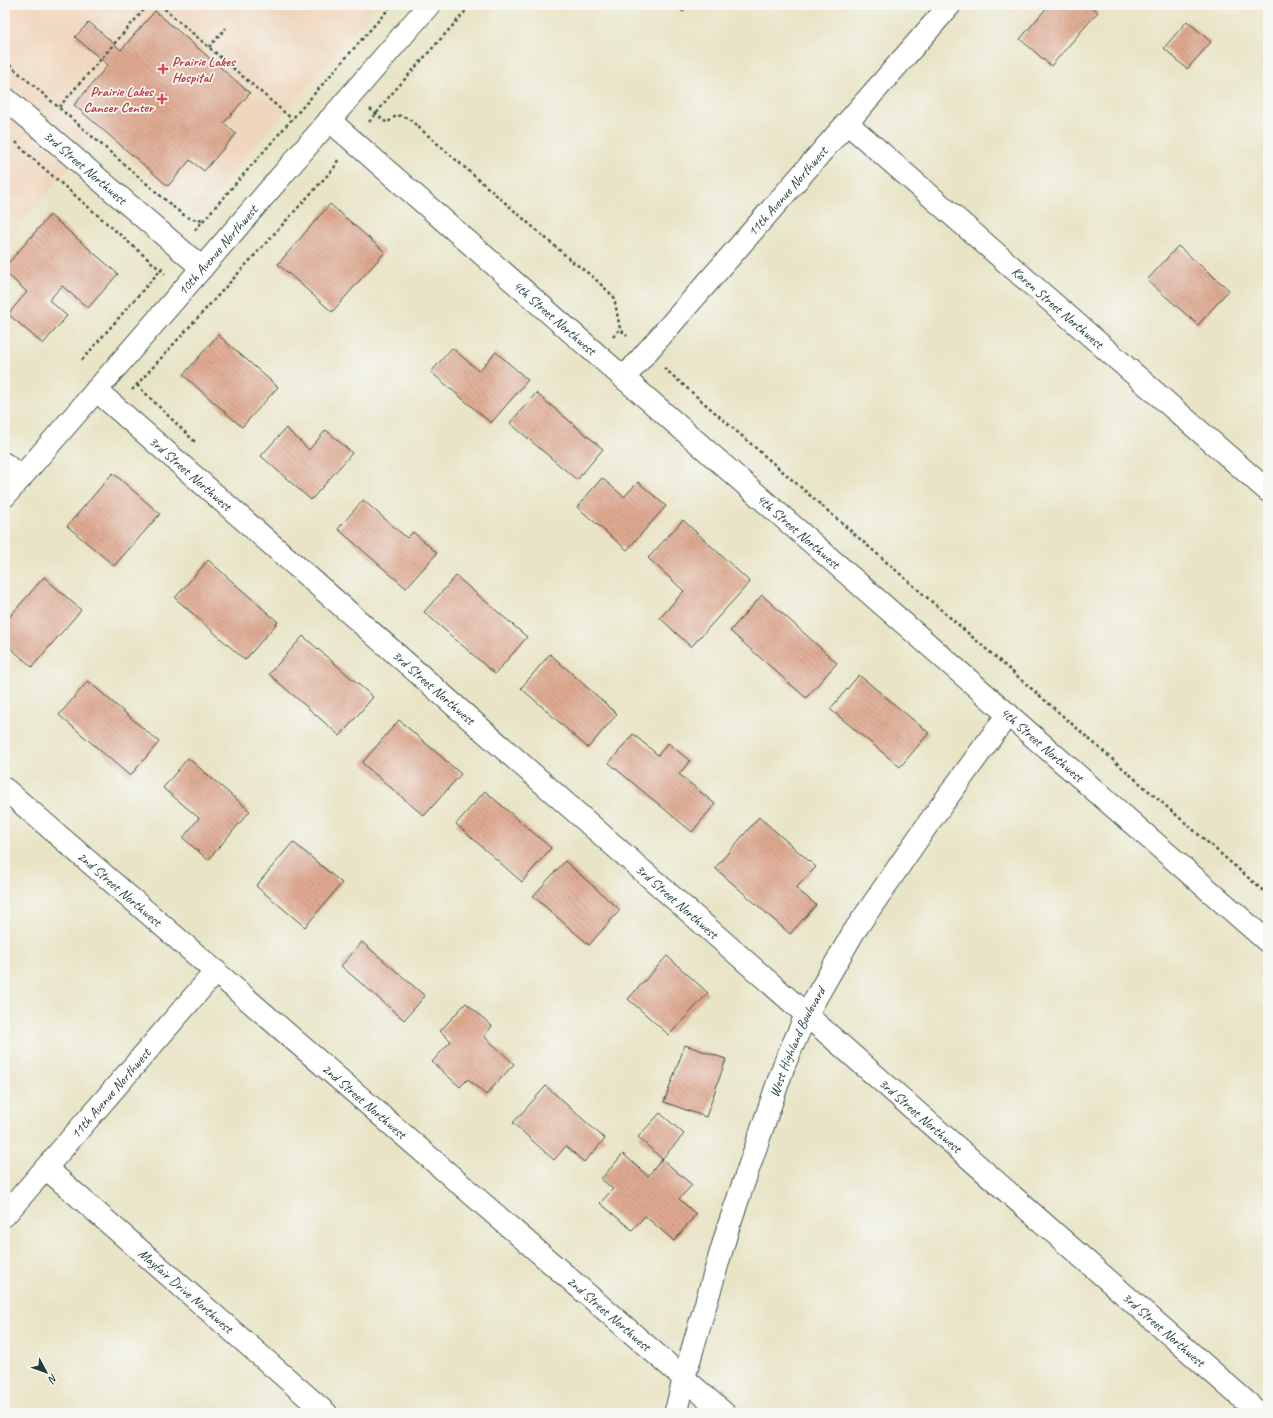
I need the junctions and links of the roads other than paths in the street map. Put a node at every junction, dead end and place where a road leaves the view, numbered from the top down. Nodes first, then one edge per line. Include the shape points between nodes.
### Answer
1 (429, 5) edge
2 (950, 5) edge
3 (5, 98) edge
4 (329, 120) junction
5 (847, 124) junction
6 (202, 268) junction
7 (624, 378) junction
8 (96, 390) junction
9 (13, 471) edge
10 (1268, 491) edge
11 (5, 496) edge
12 (1008, 714) junction
13 (5, 789) edge
14 (1268, 942) edge
15 (216, 971) junction
16 (806, 1015) junction
17 (46, 1168) junction
18 (5, 1215) edge
19 (684, 1378) junction
20 (326, 1413) edge
21 (674, 1413) edge
22 (724, 1413) edge
23 (1259, 1413) edge

1 - 4 street, 10th Avenue Northwest
2 - 5 street, 11th Avenue Northwest
3 - 6 street, 3rd Street Northwest
4 - 6 street, 10th Avenue Northwest
4 - 7 street, 4th Street Northwest
5 - 7 street, 11th Avenue Northwest
5 - 10 street, Karen Street Northwest
6 - 8 street, 10th Avenue Northwest
7 - 12 street, 4th Street Northwest
8 - 9 street, 10th Avenue Northwest
8 - 16 street, 3rd Street Northwest
9 - 11 street, 10th Avenue Northwest
12 - 14 street, 4th Street Northwest
12 - 16 street, West Highland Boulevard via 853,933
13 - 15 street, 2nd Street Northwest
15 - 17 street, 11th Avenue Northwest
15 - 19 street, 2nd Street Northwest
16 - 19 street, West Highland Boulevard via 784,1065 728,1228
16 - 23 street, 3rd Street Northwest
17 - 18 street, 11th Avenue Northwest
17 - 20 street, Mayfair Drive Northwest
19 - 21 street, West Highland Boulevard
19 - 22 street, 2nd Street Northwest

